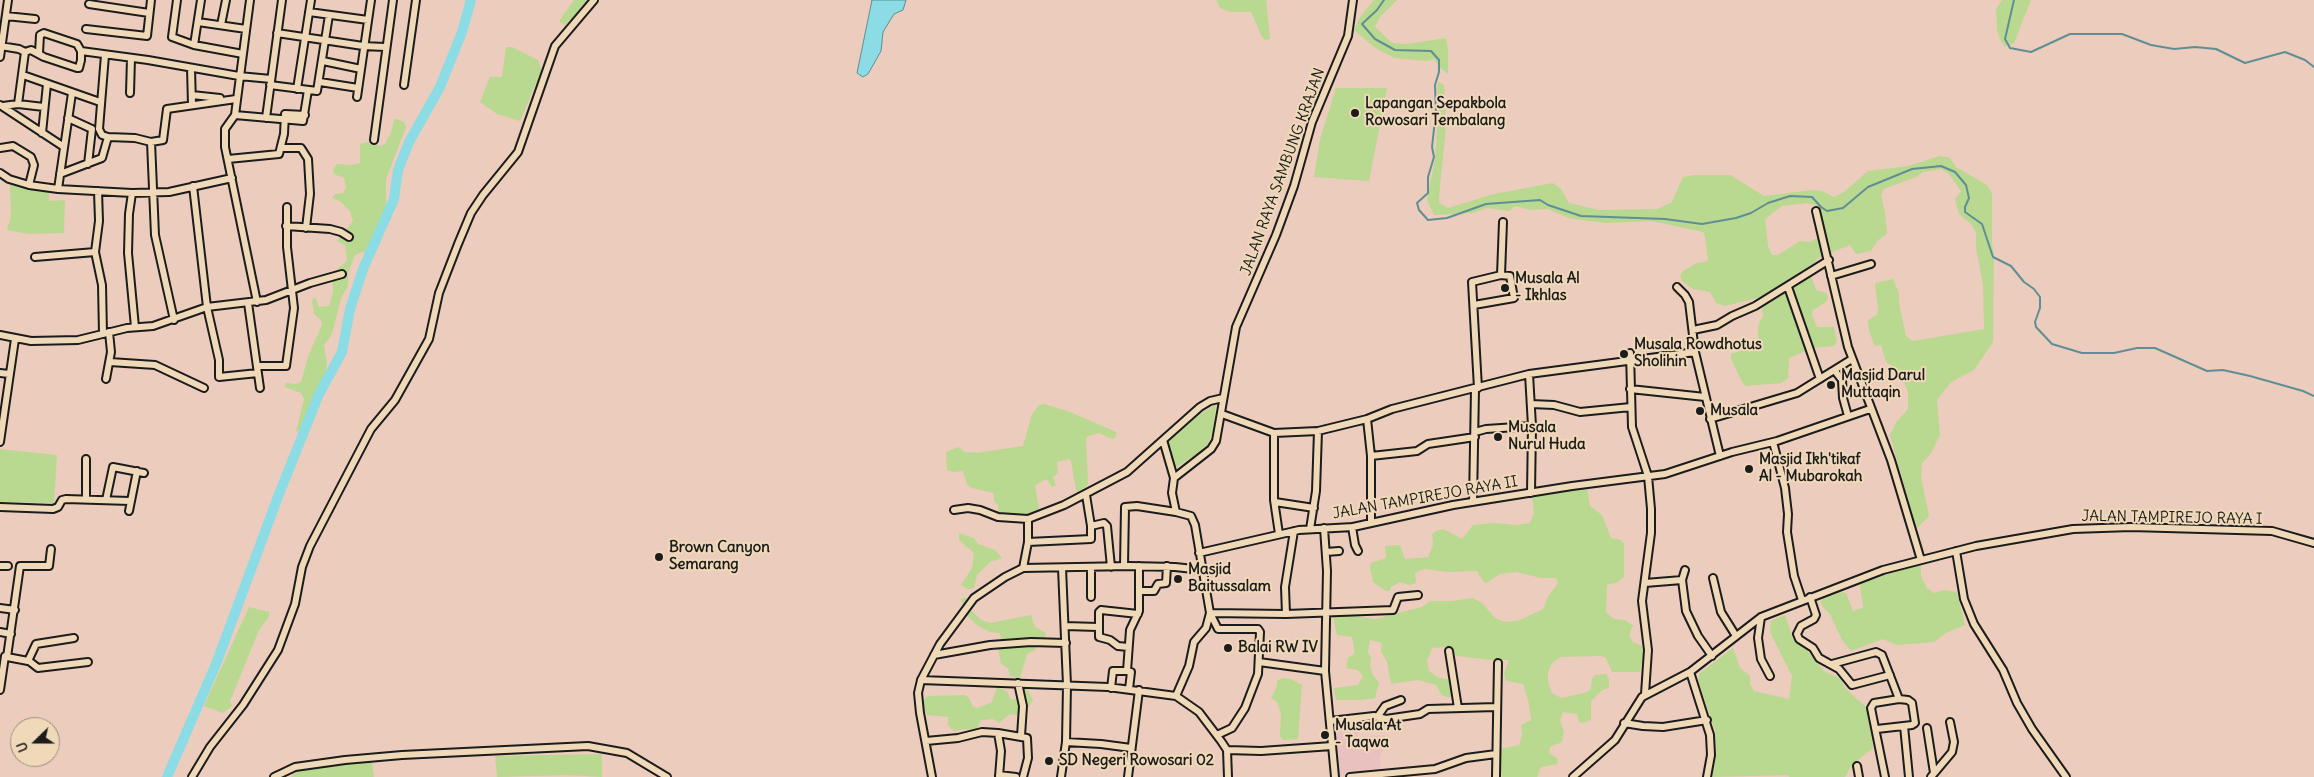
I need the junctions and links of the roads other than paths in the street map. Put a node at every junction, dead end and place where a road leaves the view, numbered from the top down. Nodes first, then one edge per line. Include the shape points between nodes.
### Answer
1 (8, 0) edge
2 (151, 0) edge
3 (177, 0) edge
4 (202, 0) edge
5 (226, 0) edge
6 (250, 0) edge
7 (282, 0) edge
8 (311, 0) edge
9 (371, 0) edge
10 (393, 0) edge
11 (416, 0) edge
12 (594, 0) edge
13 (1353, 0) edge
14 (88, 4) dead end
15 (310, 12) junction
16 (149, 13) junction
17 (329, 14) junction
18 (6, 16) junction
19 (34, 19) dead end
20 (368, 20) junction
21 (198, 22) junction
22 (222, 25) junction
23 (246, 28) junction
24 (86, 29) dead end
25 (277, 33) junction
26 (305, 37) junction
27 (326, 41) junction
28 (194, 45) junction
29 (1, 46) edge
30 (363, 46) junction
31 (385, 47) junction
32 (81, 51) junction
33 (25, 52) junction
34 (39, 53) junction
35 (243, 54) junction
36 (105, 55) junction
37 (0, 57) edge
38 (131, 58) junction
39 (323, 61) junction
40 (192, 68) junction
41 (360, 69) junction
42 (23, 75) junction
43 (239, 76) junction
44 (271, 82) junction
45 (320, 82) junction
46 (47, 84) junction
47 (404, 85) dead end
48 (296, 88) junction
49 (358, 88) junction
50 (308, 90) junction
51 (72, 93) junction
52 (130, 93) dead end
53 (192, 95) junction
54 (357, 97) dead end
55 (234, 100) junction
56 (100, 102) junction
57 (18, 104) junction
58 (192, 104) junction
59 (1, 105) edge
60 (44, 107) junction
61 (236, 115) junction
62 (68, 118) junction
63 (266, 118) junction
64 (285, 120) junction
65 (95, 129) junction
66 (42, 133) junction
67 (108, 137) junction
68 (374, 140) dead end
69 (151, 142) junction
70 (64, 147) junction
71 (0, 148) edge
72 (281, 148) junction
73 (228, 159) junction
74 (88, 164) junction
75 (0, 173) edge
76 (60, 174) junction
77 (232, 178) junction
78 (29, 185) junction
79 (193, 186) junction
80 (58, 189) junction
81 (98, 191) junction
82 (153, 192) junction
83 (132, 193) junction
84 (286, 207) dead end
85 (1816, 210) dead end
86 (1503, 222) dead end
87 (286, 226) junction
88 (306, 228) junction
89 (350, 237) dead end
90 (95, 252) junction
91 (35, 257) dead end
92 (1829, 260) junction
93 (1871, 264) dead end
94 (342, 274) dead end
95 (1501, 275) junction
96 (1832, 276) junction
97 (1678, 287) dead end
98 (1788, 287) junction
99 (293, 290) junction
100 (258, 302) junction
101 (248, 303) junction
102 (1474, 305) junction
103 (207, 307) junction
104 (174, 320) junction
105 (135, 327) junction
106 (1693, 330) junction
107 (106, 333) junction
108 (0, 335) edge
109 (15, 339) junction
110 (1695, 352) junction
111 (1630, 353) dead end
112 (1852, 359) junction
113 (110, 362) junction
114 (1630, 362) junction
115 (258, 369) junction
116 (1835, 371) junction
117 (0, 373) edge
118 (9, 374) junction
119 (1529, 374) junction
120 (106, 379) dead end
121 (1820, 379) junction
122 (204, 388) dead end
123 (260, 388) dead end
124 (1477, 388) junction
125 (1630, 389) junction
126 (1705, 397) junction
127 (1224, 398) junction
128 (1531, 404) junction
129 (1631, 407) junction
130 (1870, 409) junction
131 (1222, 413) junction
132 (1848, 416) junction
133 (1366, 419) junction
134 (1710, 419) junction
135 (1532, 426) junction
136 (1318, 431) junction
137 (1274, 433) junction
138 (1475, 435) junction
139 (1163, 440) junction
140 (0, 442) edge
141 (1773, 442) junction
142 (1371, 456) junction
143 (1720, 456) junction
144 (86, 459) dead end
145 (1648, 476) junction
146 (1174, 478) junction
147 (1531, 493) junction
148 (1086, 494) junction
149 (86, 499) junction
150 (106, 500) junction
151 (130, 501) junction
152 (1274, 502) junction
153 (1473, 502) junction
154 (0, 507) edge
155 (1314, 508) junction
156 (954, 510) dead end
157 (129, 512) dead end
158 (1176, 512) junction
159 (1028, 519) junction
160 (1371, 523) junction
161 (1091, 526) junction
162 (1352, 527) junction
163 (1324, 528) junction
164 (1310, 529) junction
165 (1294, 531) junction
166 (1279, 534) junction
167 (1028, 542) junction
168 (2314, 543) edge
169 (51, 549) dead end
170 (1339, 551) dead end
171 (1358, 551) dead end
172 (1956, 551) junction
173 (1326, 552) junction
174 (1199, 553) junction
175 (1921, 560) junction
176 (0, 566) edge
177 (8, 566) dead end
178 (1124, 566) junction
179 (1139, 566) junction
180 (1167, 566) junction
181 (1111, 567) junction
182 (1023, 568) junction
183 (1062, 568) junction
184 (1091, 568) junction
185 (1203, 570) junction
186 (1685, 570) dead end
187 (1713, 578) dead end
188 (1682, 580) junction
189 (1645, 583) junction
190 (1139, 591) junction
191 (1418, 595) dead end
192 (1091, 597) dead end
193 (1810, 597) junction
194 (1802, 600) junction
195 (0, 608) edge
196 (15, 610) junction
197 (1326, 612) junction
198 (1210, 613) junction
199 (1138, 614) junction
200 (1286, 614) junction
201 (1761, 616) junction
202 (1064, 626) junction
203 (1098, 627) junction
204 (0, 632) edge
205 (11, 634) junction
206 (1736, 636) junction
207 (74, 638) dead end
208 (1066, 643) junction
209 (1128, 647) junction
210 (1449, 651) dead end
211 (934, 655) junction
212 (4, 656) edge
213 (1712, 656) junction
214 (29, 661) junction
215 (88, 662) dead end
216 (1259, 662) junction
217 (1498, 663) dead end
218 (1832, 664) junction
219 (1127, 671) junction
220 (1326, 671) junction
221 (1690, 672) junction
222 (1770, 676) dead end
223 (1890, 676) junction
224 (921, 680) junction
225 (1018, 683) junction
226 (1067, 686) junction
227 (1111, 688) junction
228 (0, 690) edge
229 (1129, 690) junction
230 (1139, 690) junction
231 (1645, 694) junction
232 (1176, 696) junction
233 (1899, 699) junction
234 (1401, 700) dead end
235 (1458, 708) junction
236 (1496, 708) junction
237 (1378, 716) junction
238 (1706, 720) junction
239 (1330, 721) junction
240 (1624, 722) junction
241 (1950, 722) dead end
242 (1904, 726) junction
243 (1927, 728) dead end
244 (1877, 729) junction
245 (998, 733) junction
246 (1217, 735) junction
247 (1021, 736) junction
248 (926, 741) junction
249 (1066, 742) junction
250 (1332, 746) junction
251 (1130, 748) junction
252 (1227, 750) junction
253 (1496, 754) junction
254 (1857, 766) dead end
255 (1932, 775) edge
256 (999, 776) edge
257 (192, 777) edge
258 (274, 777) edge
259 (667, 777) edge
260 (932, 777) edge
261 (1016, 777) edge
262 (1023, 777) edge
263 (1061, 777) edge
264 (1128, 777) edge
265 (1228, 777) edge
266 (1335, 777) edge
267 (1350, 777) edge
268 (1496, 777) edge
269 (1573, 777) edge
270 (1707, 777) edge
271 (1859, 777) edge
272 (1885, 777) edge
273 (1909, 777) edge
274 (2066, 777) edge

1 - 18 street
2 - 16 street
3 - 28 street via 171,36
4 - 21 street
5 - 22 street
6 - 23 street
7 - 25 street
8 - 15 street
9 - 20 street
10 - 31 street
11 - 47 street
12 - 257 street via 555,46 518,152 483,195 458,244 439,293 429,339 395,400 370,429 310,546 295,604 278,650
13 - 127 street, JALAN RAYA SAMBUNG KRAJAN via 1348,36 1312,122 1276,235 1236,327
14 - 16 street
15 - 17 street
15 - 26 street
16 - 24 street via 147,36
17 - 20 street
17 - 27 street
18 - 19 street
18 - 29 street
20 - 30 street
21 - 22 street
21 - 28 street
22 - 23 street
23 - 35 street
25 - 26 street
25 - 44 street
26 - 27 street
26 - 48 street
27 - 30 street
27 - 39 street
28 - 35 street
29 - 33 street
29 - 37 street
30 - 31 street
30 - 41 street
31 - 68 street
32 - 34 street via 79,68
32 - 34 street via 77,44 42,33
32 - 36 street
33 - 34 street
33 - 42 street
35 - 43 street
36 - 38 street
36 - 56 street
38 - 40 street
38 - 52 street
39 - 41 street
39 - 45 street
40 - 43 street
40 - 53 street
41 - 49 street
42 - 46 street
42 - 57 street
43 - 44 street
43 - 55 street
44 - 48 street
44 - 63 street
45 - 49 street
45 - 50 street via 317,92
46 - 51 street
46 - 60 street
48 - 50 street
49 - 54 street
50 - 64 street via 305,116 286,114
51 - 56 street
51 - 62 street
53 - 55 street
53 - 58 street
55 - 58 street
55 - 61 street
56 - 65 street
57 - 59 street
57 - 60 street
58 - 69 street via 167,109 165,138
59 - 66 street
60 - 66 street
61 - 63 street
61 - 73 street via 225,129
62 - 65 street
62 - 70 street
63 - 64 street
64 - 72 street
65 - 67 street
65 - 74 street
66 - 70 street
67 - 69 street
67 - 74 street via 102,158
69 - 82 street
70 - 76 street
71 - 78 street via 12,146 31,157 34,165
72 - 73 street via 276,156
72 - 88 street via 301,148 308,159 310,194
73 - 77 street
74 - 76 street
75 - 78 street
76 - 80 street
77 - 79 street
77 - 100 street
78 - 80 street
79 - 82 street
79 - 103 street
80 - 81 street
81 - 83 street
81 - 90 street
82 - 83 street
82 - 104 street via 156,235
83 - 105 street via 128,253
84 - 87 street
85 - 92 street
86 - 95 street
87 - 88 street
87 - 99 street
88 - 89 street via 330,229
90 - 91 street
90 - 107 street
92 - 96 street
92 - 98 street
93 - 96 street
94 - 99 street
95 - 102 street via 1472,282
95 - 102 street via 1510,276 1514,298
96 - 112 street
97 - 106 street via 1688,298
98 - 106 street via 1717,325
98 - 121 street
99 - 100 street
99 - 115 street via 286,366
100 - 101 street
101 - 103 street
101 - 115 street
102 - 124 street
103 - 104 street
103 - 115 street via 219,360 219,377
104 - 105 street
105 - 107 street
106 - 110 street
107 - 109 street via 58,342
107 - 113 street
108 - 109 street
109 - 118 street
110 - 114 street
110 - 126 street
111 - 114 street
112 - 116 street
112 - 130 street
113 - 120 street
113 - 122 street via 155,365
114 - 119 street
114 - 125 street
115 - 123 street
116 - 121 street
116 - 132 street via 1842,380
117 - 118 street
118 - 140 street
119 - 124 street
119 - 128 street
121 - 134 street via 1780,400
124 - 133 street via 1392,409
124 - 138 street
125 - 126 street
125 - 129 street
126 - 134 street
127 - 131 street, JALAN RAYA SAMBUNG KRAJAN
127 - 139 street via 1206,403
128 - 129 street via 1554,405 1580,412
128 - 135 street
129 - 145 street via 1636,442
130 - 132 street, JALAN TAMPIREJO RAYA II
130 - 175 street via 1891,460
131 - 137 street
131 - 146 street, JALAN RAYA SAMBUNG KRAJAN via 1214,445
132 - 141 street, JALAN TAMPIREJO RAYA II
133 - 136 street
133 - 142 street
134 - 143 street
135 - 138 street via 1486,429
135 - 147 street
136 - 137 street
136 - 155 street
137 - 152 street
138 - 142 street via 1428,444 1417,451
138 - 153 street
139 - 146 street
139 - 148 street via 1127,472
141 - 143 street, JALAN TAMPIREJO RAYA II
141 - 194 street via 1785,488 1794,576
142 - 160 street
143 - 145 street, JALAN TAMPIREJO RAYA II via 1676,471
144 - 149 street
145 - 147 street, JALAN TAMPIREJO RAYA II
145 - 189 street via 1650,533
146 - 158 street via 1172,493
147 - 153 street, JALAN TAMPIREJO RAYA II
148 - 159 street
148 - 161 street
149 - 150 street
149 - 154 street via 64,499 52,509
150 - 151 street
150 - 151 street via 113,467 141,472
151 - 157 street
152 - 155 street
152 - 166 street
153 - 160 street, JALAN TAMPIREJO RAYA II
155 - 164 street
156 - 159 street via 968,508
158 - 174 street via 1191,516
158 - 178 street via 1125,507
159 - 167 street
160 - 162 street, JALAN TAMPIREJO RAYA II
161 - 167 street via 1091,539
161 - 181 street via 1107,525
162 - 163 street, JALAN TAMPIREJO RAYA II
162 - 171 street
163 - 164 street, JALAN TAMPIREJO RAYA II
163 - 173 street
164 - 165 street, JALAN TAMPIREJO RAYA II
165 - 166 street, JALAN TAMPIREJO RAYA II
165 - 200 street via 1285,587
166 - 174 street, JALAN TAMPIREJO RAYA II
167 - 182 street
168 - 172 street, JALAN TAMPIREJO RAYA I via 2272,532 2131,527 2073,529
169 - 196 street via 49,566 20,566
170 - 173 street
172 - 175 street, JALAN TAMPIREJO RAYA I
172 - 274 street via 1964,599 1974,624 2003,670 2010,690 2032,729
173 - 197 street
174 - 185 street
175 - 193 street, JALAN TAMPIREJO RAYA I via 1883,570
176 - 177 street
178 - 179 street
178 - 181 street
179 - 180 street
179 - 190 street
180 - 185 street
180 - 190 street via 1166,583 1158,584 1154,592
181 - 184 street
182 - 183 street
182 - 211 street via 974,598
183 - 184 street
183 - 202 street
184 - 192 street
185 - 198 street
186 - 188 street
187 - 206 street via 1721,612
188 - 189 street
188 - 213 street via 1688,618
189 - 231 street via 1642,601 1648,650
190 - 199 street
191 - 197 street via 1398,597 1392,610
193 - 194 street, JALAN TAMPIREJO RAYA I
193 - 218 street via 1816,615 1801,626 1797,634 1822,661
194 - 201 street, JALAN TAMPIREJO RAYA I
195 - 196 street
196 - 205 street
197 - 200 street
197 - 220 street
198 - 200 street
198 - 216 street via 1218,629 1259,630
198 - 232 street via 1206,628 1194,642 1189,666
199 - 203 street via 1100,610
199 - 209 street via 1130,630
201 - 206 street, JALAN TAMPIREJO RAYA I
201 - 222 street via 1758,638 1761,659
202 - 203 street
202 - 208 street
203 - 209 street via 1100,638
204 - 205 street
205 - 212 street
206 - 213 street, JALAN TAMPIREJO RAYA I
207 - 214 street via 36,644
208 - 211 street via 990,645
208 - 226 street
209 - 219 street
210 - 235 street
211 - 224 street
212 - 214 street
212 - 228 street
213 - 221 street, JALAN TAMPIREJO RAYA I
214 - 215 street via 38,668
216 - 220 street
216 - 246 street via 1256,682 1241,716 1232,728
217 - 236 street
218 - 223 street via 1852,685
218 - 223 street via 1878,652
219 - 227 street via 1113,671
219 - 229 street via 1131,672
220 - 239 street
221 - 231 street, JALAN TAMPIREJO RAYA I
221 - 238 street
223 - 233 street
224 - 225 street
224 - 248 street via 918,694
225 - 226 street
225 - 247 street via 1023,706
226 - 227 street
226 - 249 street
227 - 229 street
229 - 230 street
230 - 232 street
230 - 251 street
231 - 240 street
232 - 246 street via 1199,712
233 - 242 street via 1912,703 1915,723
233 - 244 street via 1873,704 1871,708
234 - 237 street via 1385,706
235 - 236 street
235 - 237 street via 1428,709 1420,714 1386,719
236 - 253 street
237 - 239 street
238 - 240 street via 1663,727
238 - 270 street via 1711,755
239 - 250 street
240 - 269 street via 1615,740
241 - 255 street via 1954,742 1952,752
242 - 244 street
242 - 273 street
243 - 255 street
244 - 272 street
245 - 247 street
245 - 248 street via 975,733
245 - 256 street via 1001,751
246 - 252 street
247 - 262 street via 1026,737 1028,744
248 - 260 street
249 - 251 street
249 - 263 street
250 - 252 street
250 - 266 street
251 - 264 street
252 - 265 street
253 - 267 street via 1466,758 1435,769
253 - 268 street
254 - 271 street
256 - 261 street
258 - 259 street via 295,767 344,760 588,746 626,753

